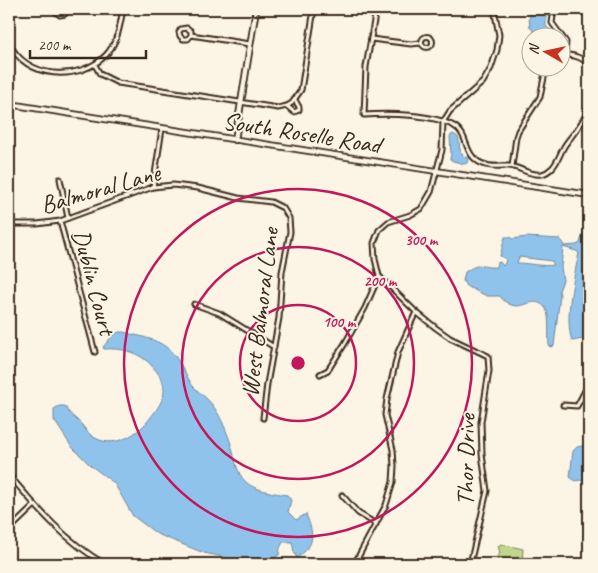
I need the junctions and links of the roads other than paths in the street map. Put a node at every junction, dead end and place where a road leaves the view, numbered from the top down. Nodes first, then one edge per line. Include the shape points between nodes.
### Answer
1 (56, 9) edge
2 (67, 9) edge
3 (123, 9) edge
4 (256, 9) edge
5 (314, 9) edge
6 (376, 9) edge
7 (494, 9) edge
8 (553, 16) dead end
9 (556, 28) edge
10 (191, 35) dead end
11 (371, 39) junction
12 (9, 42) edge
13 (421, 43) dead end
14 (250, 44) junction
15 (13, 52) junction
16 (9, 55) edge
17 (570, 55) edge
18 (95, 65) junction
19 (589, 65) edge
20 (544, 78) edge
21 (589, 99) edge
22 (294, 101) junction
23 (241, 103) junction
24 (9, 104) edge
25 (287, 106) junction
26 (443, 122) junction
27 (162, 129) junction
28 (235, 140) junction
29 (512, 166) junction
30 (436, 171) junction
31 (60, 179) dead end
32 (153, 187) junction
33 (589, 195) edge
34 (286, 211) joint
35 (68, 218) junction
36 (60, 221) junction
37 (9, 224) edge
38 (379, 276) junction
39 (194, 304) dead end
40 (416, 312) junction
41 (274, 347) junction
42 (95, 352) dead end
43 (320, 374) dead end
44 (589, 386) edge
45 (563, 405) dead end
46 (264, 418) dead end
47 (9, 475) edge
48 (342, 495) dead end
49 (35, 505) junction
50 (376, 524) junction
51 (9, 530) edge
52 (105, 564) edge
53 (356, 564) edge
54 (470, 564) edge

1 - 2 street via 60,15
3 - 18 street via 118,35 108,53
4 - 14 main road
5 - 22 street via 301,90
6 - 11 street
7 - 26 street via 499,35 491,68 483,82 450,111
8 - 9 street via 552,23
10 - 14 street
11 - 13 street
11 - 26 street via 366,66 364,115 405,115
12 - 15 street
14 - 23 main road
15 - 16 street
15 - 18 street via 29,65 52,74 74,73
17 - 19 street via 578,56
18 - 23 street via 100,74 114,82
20 - 29 street via 540,97 518,131
21 - 29 street via 581,123 550,170 537,174
22 - 25 street
22 - 25 street via 299,110 294,112
23 - 25 street via 273,108
23 - 28 main road
24 - 27 main road, South Roselle Road
26 - 29 street via 463,133 468,151 477,161 492,166
26 - 30 street via 442,150
27 - 28 main road, South Roselle Road
27 - 32 street
28 - 30 main road, South Roselle Road
30 - 33 main road, South Roselle Road
30 - 38 street via 431,192 421,209 388,222 379,230 374,243
31 - 35 street
32 - 34 street, Balmoral Lane via 198,188 271,202
32 - 35 street, Balmoral Lane
34 - 41 street, West Balmoral Lane via 290,232
35 - 36 street, Balmoral Lane
36 - 37 street, Balmoral Lane
36 - 42 street, Dublin Court
38 - 40 street
38 - 43 street via 344,345 328,370
39 - 41 street via 219,313
40 - 50 street via 398,352 387,399 385,415 393,450 393,482
40 - 54 street, Thor Drive via 450,338 488,356 489,371 481,422 487,491
41 - 46 street, West Balmoral Lane
44 - 45 street via 577,406
47 - 49 street
48 - 50 street via 358,513
49 - 51 street
49 - 52 street via 75,545
50 - 53 street

